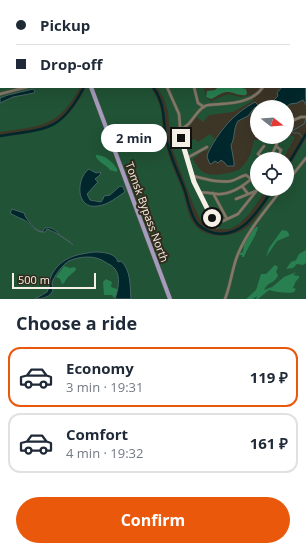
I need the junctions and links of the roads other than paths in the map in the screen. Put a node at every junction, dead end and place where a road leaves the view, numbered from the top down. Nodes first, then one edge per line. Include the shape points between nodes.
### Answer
1 (24, 88) edge
2 (91, 88) edge
3 (167, 88) edge
4 (194, 88) edge
5 (261, 88) edge
6 (0, 94) edge
7 (204, 107) junction
8 (305, 116) edge
9 (294, 121) edge
10 (180, 129) junction
11 (278, 144) edge
12 (264, 146) dead end
13 (207, 147) dead end
14 (277, 147) junction
15 (260, 152) edge
16 (274, 152) edge
17 (280, 152) edge
18 (187, 158) junction
19 (306, 158) edge
20 (294, 173) edge
21 (193, 176) junction
22 (250, 178) edge
23 (250, 180) edge
24 (242, 186) junction
25 (200, 193) junction
26 (213, 193) junction
27 (248, 194) joint
28 (252, 196) edge
29 (277, 196) edge
30 (236, 199) dead end
31 (227, 219) junction
32 (223, 221) dead end
33 (217, 228) dead end
34 (170, 299) edge
35 (225, 299) edge

1 - 6 street
2 - 34 main road, Tomsk Bypass North
3 - 10 street via 179,114
4 - 7 street via 198,102
5 - 7 street via 255,96 239,102
7 - 10 street
8 - 9 street
10 - 18 street
11 - 14 street
12 - 15 street
13 - 18 street
14 - 16 street
14 - 17 street
18 - 21 street
19 - 20 street
21 - 22 street via 223,182 246,175
21 - 25 street
23 - 24 street
24 - 26 street via 222,194
24 - 27 street
25 - 26 street
25 - 33 street
26 - 31 street
27 - 30 street
28 - 31 street via 238,214
29 - 35 street via 243,243
31 - 32 street

